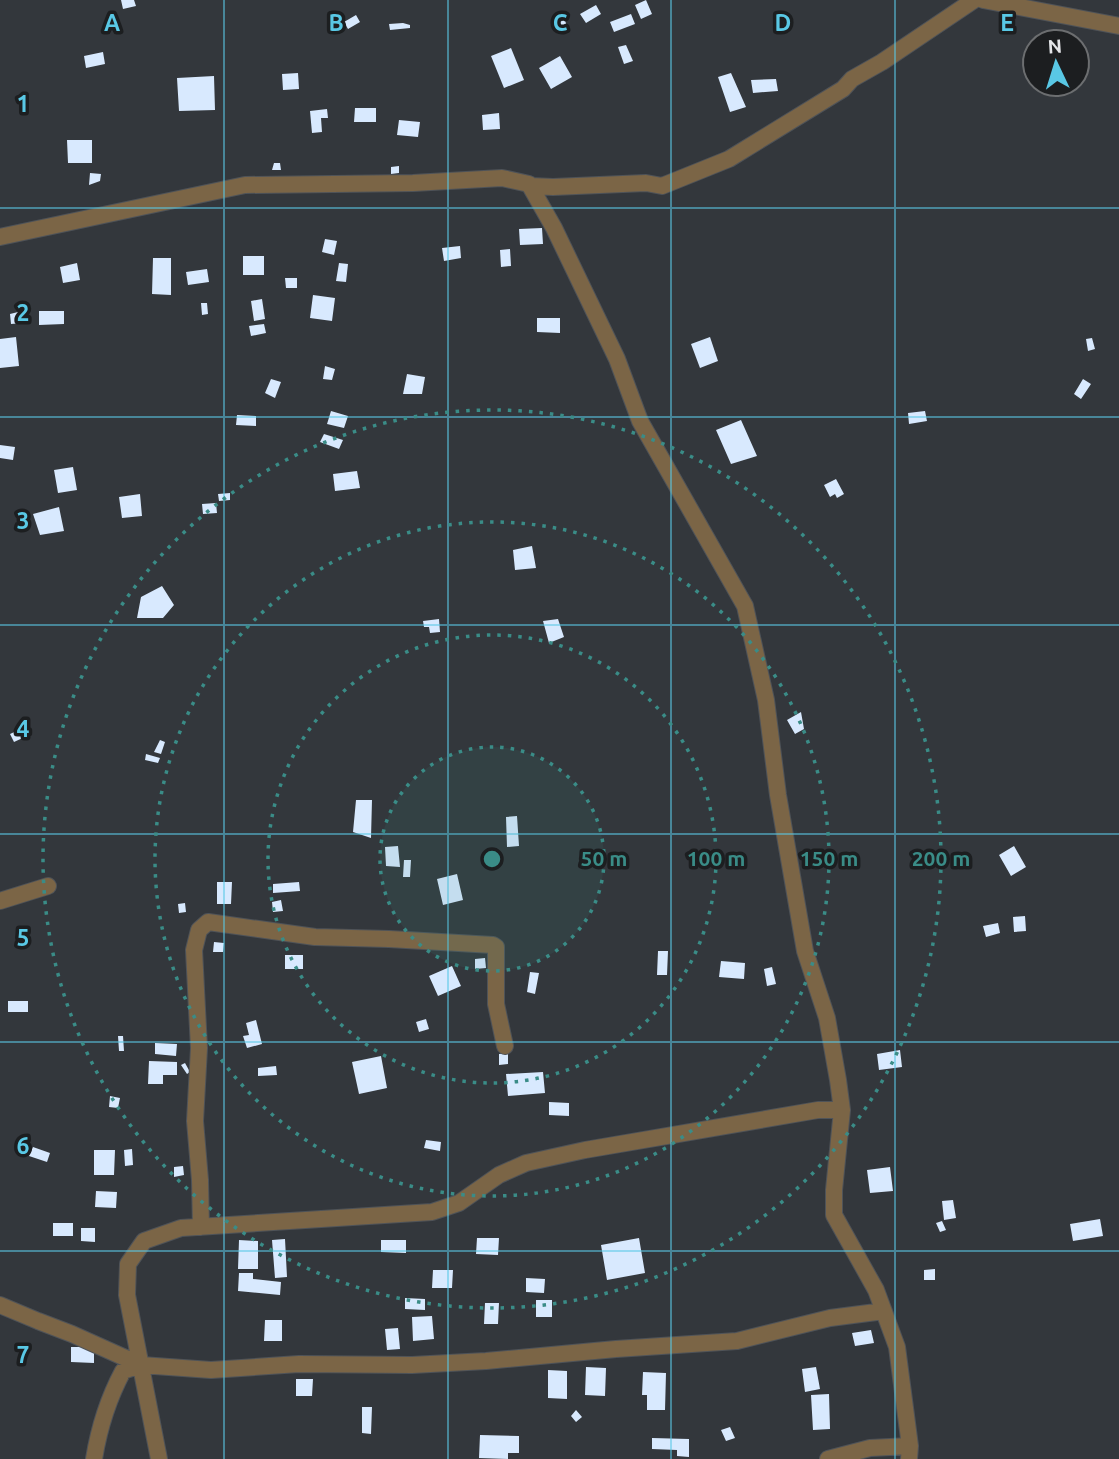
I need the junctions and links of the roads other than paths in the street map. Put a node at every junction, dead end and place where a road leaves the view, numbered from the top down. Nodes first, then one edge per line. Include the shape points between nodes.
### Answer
1 (974, 0) edge
2 (983, 0) edge
3 (1119, 26) edge
4 (530, 186) junction
5 (0, 237) edge
6 (48, 886) dead end
7 (0, 901) edge
8 (505, 1046) dead end
9 (842, 1110) junction
10 (201, 1227) junction
11 (0, 1305) edge
12 (884, 1311) junction
13 (141, 1365) junction
14 (909, 1452) edge
15 (94, 1459) edge
16 (159, 1459) edge
17 (828, 1459) edge

1 - 4 street via 729,159 662,186
2 - 3 street
4 - 5 street via 502,178 246,185
4 - 9 street via 617,359 640,421 745,606 766,700 805,951 827,1018
6 - 7 street
8 - 10 street via 496,1004 493,945 315,937 208,922 199,930 194,950
9 - 10 street via 818,1110 526,1163 499,1175 459,1203 432,1212
9 - 12 street via 834,1215
10 - 13 street via 181,1228 144,1241 128,1264 127,1295
11 - 13 street
12 - 13 street via 830,1318 737,1341 486,1361 211,1370
12 - 14 street via 897,1347
13 - 15 street via 123,1371 98,1432
13 - 16 street
14 - 17 street via 870,1448

